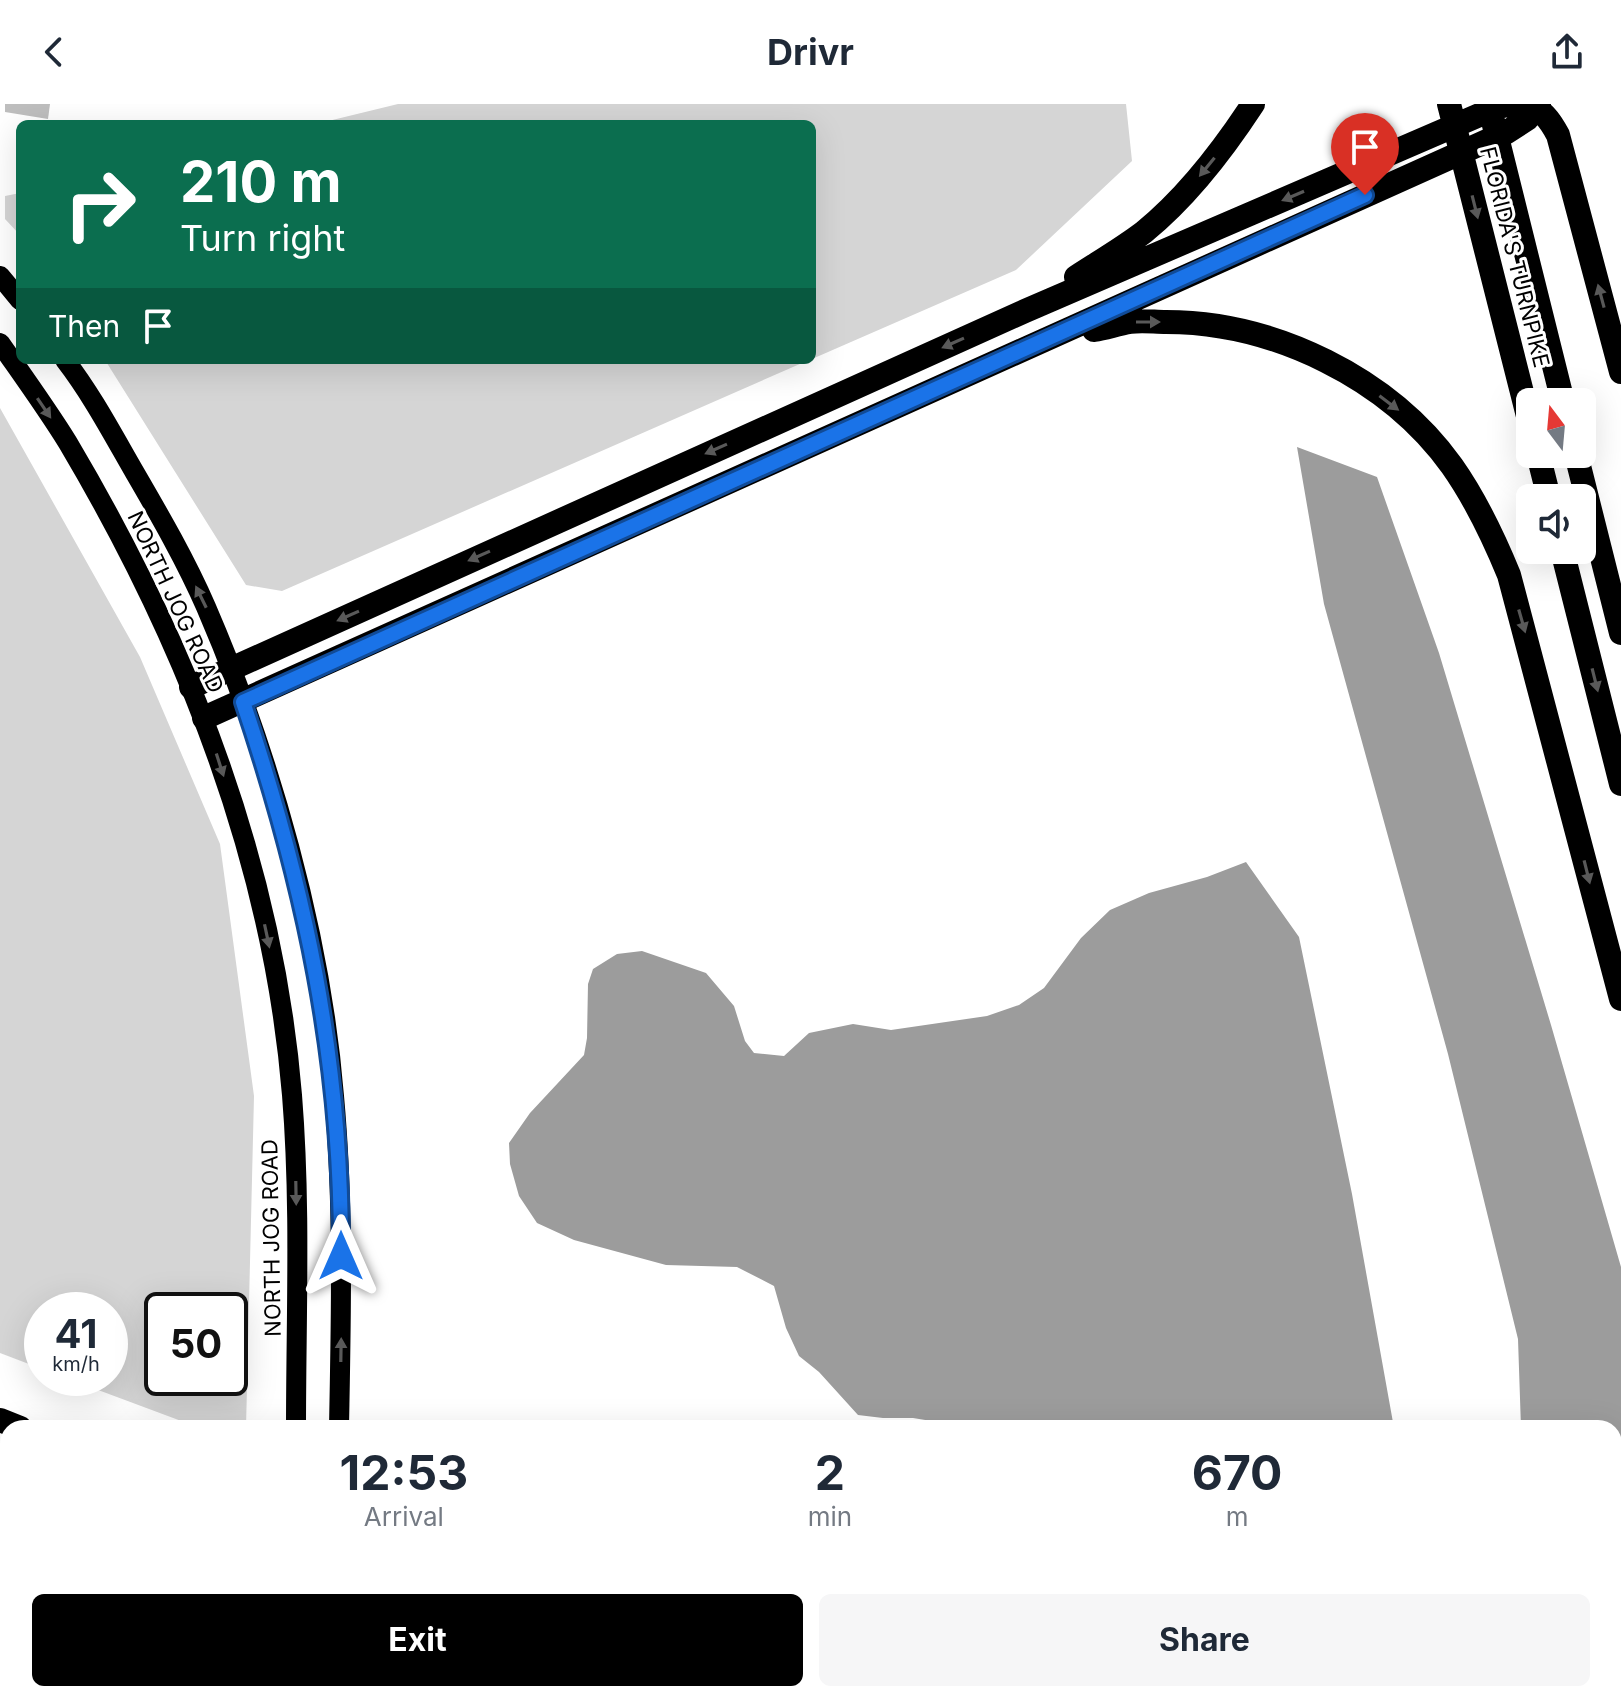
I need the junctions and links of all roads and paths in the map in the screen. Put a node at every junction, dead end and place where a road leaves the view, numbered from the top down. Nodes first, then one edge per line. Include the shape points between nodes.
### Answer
1 (1253, 104) edge
2 (1449, 104) edge
3 (1489, 104) edge
4 (1528, 108) edge
5 (0, 276) edge
6 (16, 295) edge
7 (1025, 311) junction
8 (1045, 342) junction
9 (0, 343) edge
10 (68, 364) edge
11 (1621, 372) edge
12 (1521, 388) edge
13 (1560, 388) edge
14 (1580, 468) edge
15 (1566, 564) edge
16 (1621, 633) edge
17 (230, 669) junction
18 (191, 687) junction
19 (243, 702) junction
20 (204, 718) junction
21 (1621, 784) edge
22 (1621, 999) edge
23 (296, 1420) edge
24 (339, 1420) edge

1 -> 7 highway via 1186,191 1144,232
2 -> 12 highway, FLORIDA'S TURNPIKE
3 - 13 highway, FLORIDA'S TURNPIKE
4 -> 7 highway via 1498,107
4 - 8 highway via 1507,132
11 -> 4 highway via 1558,135 1552,123
5 - 6 main road
7 -> 17 highway
8 - 19 highway
8 -> 22 highway via 1132,322 1238,329 1303,350 1355,377 1407,416 1451,464 1486,520 1509,575
9 -> 18 main road, NORTH JOG ROAD via 66,441 118,532
17 -> 10 main road, NORTH JOG ROAD via 205,604 157,513
14 - 16 highway
15 -> 21 highway
17 - 18 highway
17 - 19 main road, NORTH JOG ROAD
18 - 20 main road, NORTH JOG ROAD
19 - 20 highway
24 -> 19 main road, NORTH JOG ROAD via 342,1195 334,1092 300,894
20 -> 23 main road, NORTH JOG ROAD via 260,903 291,1094

